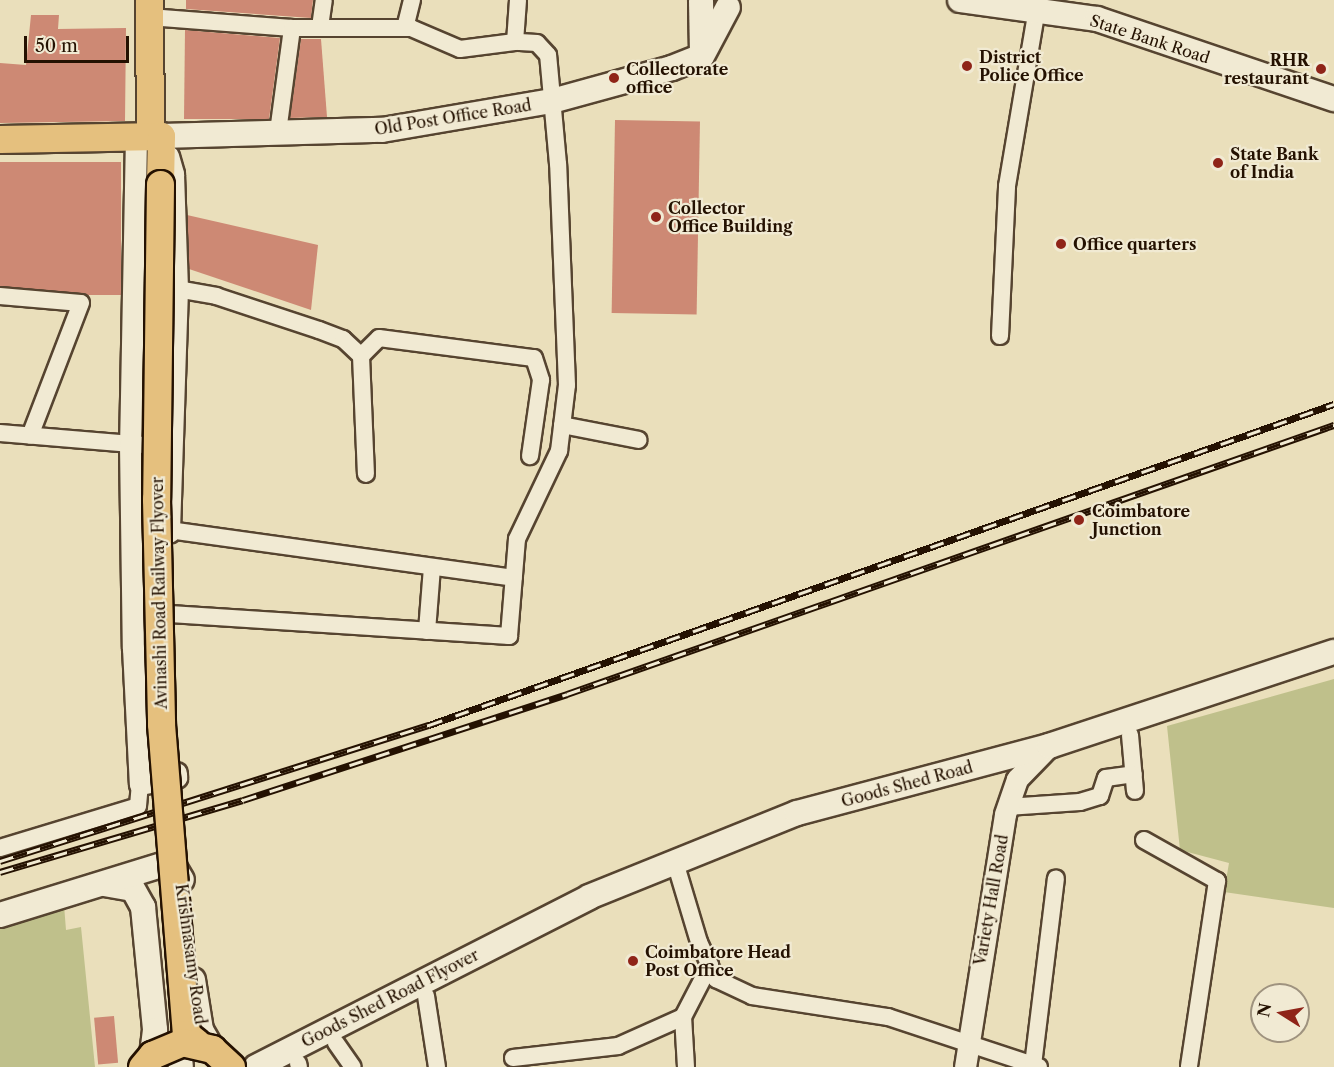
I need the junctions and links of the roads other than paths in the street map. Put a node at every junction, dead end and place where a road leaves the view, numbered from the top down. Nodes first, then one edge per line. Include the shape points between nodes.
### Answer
1 (324, 0) edge
2 (412, 0) edge
3 (518, 0) edge
4 (960, 0) edge
5 (1072, 0) edge
6 (701, 1) edge
7 (736, 2) edge
8 (158, 6) edge
9 (1037, 9) junction
10 (320, 27) junction
11 (292, 28) junction
12 (405, 28) junction
13 (515, 42) junction
14 (702, 56) junction
15 (1334, 84) edge
16 (1334, 99) edge
17 (552, 101) junction
18 (278, 132) junction
19 (0, 138) edge
20 (146, 142) junction
21 (0, 153) edge
22 (177, 289) junction
23 (0, 296) edge
24 (1000, 336) dead end
25 (361, 356) junction
26 (562, 426) junction
27 (0, 433) edge
28 (30, 436) junction
29 (639, 440) dead end
30 (150, 445) junction
31 (530, 456) dead end
32 (149, 470) dead end
33 (366, 474) dead end
34 (169, 530) junction
35 (432, 568) junction
36 (514, 578) junction
37 (170, 614) junction
38 (427, 632) junction
39 (1334, 652) edge
40 (1130, 735) dead end
41 (1048, 746) junction
42 (140, 784) junction
43 (1007, 807) junction
44 (1144, 840) dead end
45 (0, 848) edge
46 (675, 862) junction
47 (1056, 878) dead end
48 (98, 885) junction
49 (0, 915) edge
50 (492, 946) junction
51 (710, 965) junction
52 (426, 996) junction
53 (683, 1017) junction
54 (966, 1042) junction
55 (336, 1043) junction
56 (187, 1056) edge
57 (513, 1058) dead end
58 (296, 1066) edge
59 (1036, 1066) edge
60 (256, 1067) edge
61 (353, 1067) edge
62 (437, 1067) edge
63 (686, 1067) edge
64 (965, 1067) edge
65 (1189, 1067) edge

1 - 10 street
2 - 12 street
3 - 13 street
4 - 9 main road, State Bank Road
5 - 15 main road, State Bank Road
6 - 7 main road via 714,8
6 - 14 main road
7 - 14 main road
8 - 11 street
8 - 20 main road, Avinashi Road Railway Flyover
9 - 16 main road, State Bank Road via 1097,19
9 - 24 street via 1007,186
10 - 11 street
10 - 12 street
11 - 18 street
12 - 13 street via 460,49
13 - 17 street via 537,43 548,55
14 - 17 main road, Old Post Office Road
17 - 18 main road, Old Post Office Road via 382,130
17 - 26 street via 566,374
18 - 20 main road, Old Post Office Road
19 - 20 main road
20 - 21 main road
20 - 22 street via 173,174
20 - 30 street
20 - 56 main road, Avinashi Road Railway Flyover via 153,184 143,609 170,1024
22 - 25 street via 216,296 319,330 343,339
22 - 30 street
23 - 28 street via 81,303
25 - 31 street via 379,338 534,358 541,380
25 - 33 street
26 - 29 street
26 - 36 street via 559,451 517,539
27 - 28 street
28 - 30 street
30 - 32 main road
30 - 34 street
30 - 42 street via 133,648
34 - 35 street
34 - 37 street
35 - 36 street
35 - 38 street
36 - 38 street via 509,636
37 - 38 street
37 - 42 street via 176,777
39 - 41 main road, Goods Shed Road
40 - 43 street via 1134,782 1106,778 1100,796 1080,802
41 - 43 street, Variety Hall Road via 1017,779
41 - 46 main road, Goods Shed Road via 797,813
42 - 45 street via 138,806
43 - 54 street, Variety Hall Road
44 - 65 street via 1217,880
46 - 50 main road, Goods Shed Road via 589,897
46 - 51 street
47 - 59 street
48 - 49 main road, Krishnasamy Road
48 - 56 main road, Krishnasamy Road via 115,883 133,889 143,907 155,1030
48 - 56 main road, Krishnasamy Road via 165,864 176,869 184,884 201,1030
50 - 52 main road via 465,975
50 - 56 main road via 457,950
50 - 60 main road, Goods Shed Road Flyover
51 - 53 street
51 - 54 street via 716,979 752,996 888,1017
52 - 55 main road
52 - 62 street
53 - 57 street via 618,1046
53 - 63 street
54 - 59 street
54 - 64 street, Variety Hall Road
55 - 58 main road
55 - 61 street

